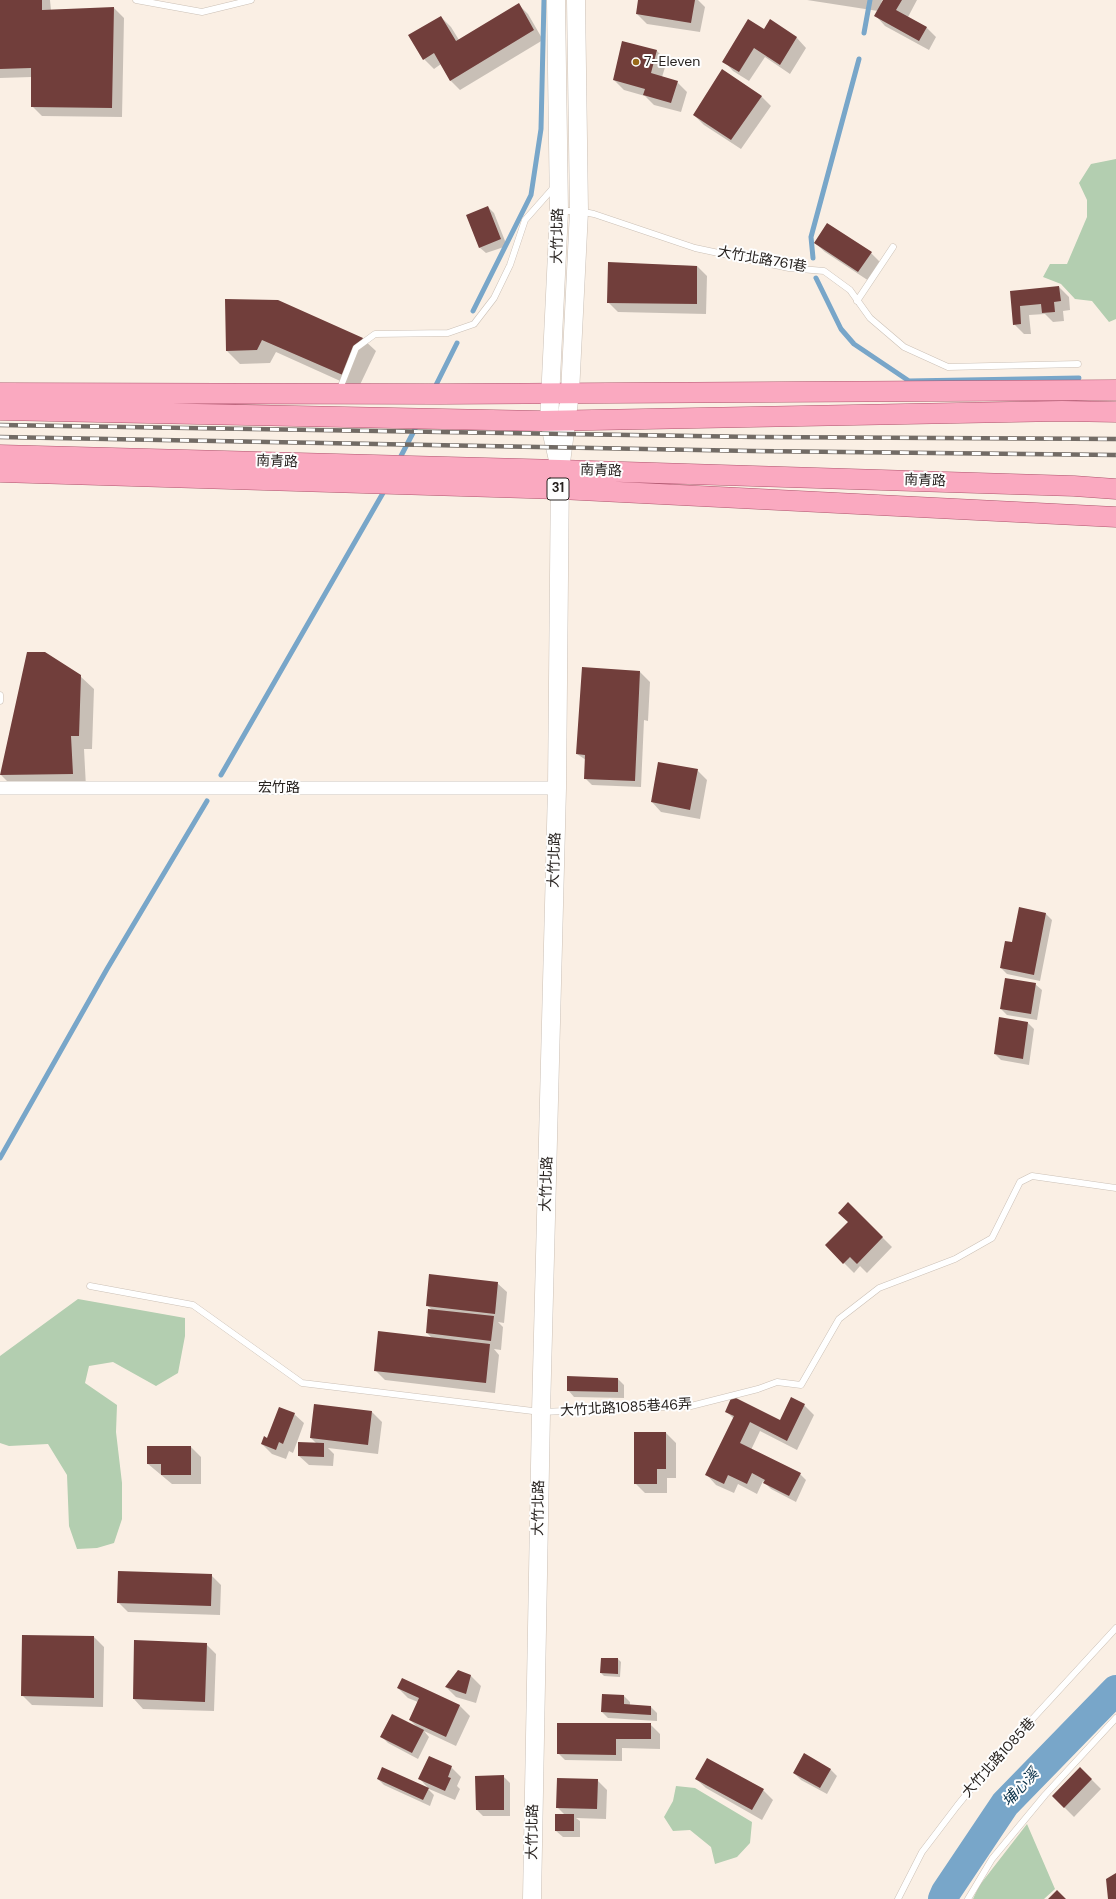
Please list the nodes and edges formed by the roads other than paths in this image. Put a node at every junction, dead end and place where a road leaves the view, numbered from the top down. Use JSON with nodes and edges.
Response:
{"nodes":[{"id":1,"x":136,"y":0,"type":"edge"},
{"id":2,"x":251,"y":0,"type":"edge"},
{"id":3,"x":556,"y":0,"type":"edge"},
{"id":4,"x":576,"y":0,"type":"edge"},
{"id":5,"x":558,"y":184,"type":"junction"},
{"id":6,"x":559,"y":211,"type":"junction"},
{"id":7,"x":579,"y":211,"type":"junction"},
{"id":8,"x":892,"y":247,"type":"dead end"},
{"id":9,"x":857,"y":301,"type":"junction"},
{"id":10,"x":1078,"y":364,"type":"dead end"},
{"id":11,"x":1116,"y":390,"type":"edge"},
{"id":12,"x":0,"y":392,"type":"edge"},
{"id":13,"x":550,"y":393,"type":"junction"},
{"id":14,"x":570,"y":393,"type":"junction"},
{"id":15,"x":338,"y":394,"type":"junction"},
{"id":16,"x":0,"y":405,"type":"edge"},
{"id":17,"x":0,"y":410,"type":"edge"},
{"id":18,"x":68,"y":412,"type":"junction"},
{"id":19,"x":1116,"y":412,"type":"edge"},
{"id":20,"x":558,"y":421,"type":"junction"},
{"id":21,"x":0,"y":455,"type":"edge"},
{"id":22,"x":61,"y":456,"type":"junction"},
{"id":23,"x":0,"y":461,"type":"edge"},
{"id":24,"x":0,"y":472,"type":"edge"},
{"id":25,"x":560,"y":479,"type":"junction"},
{"id":26,"x":1116,"y":489,"type":"edge"},
{"id":27,"x":1116,"y":517,"type":"edge"},
{"id":28,"x":0,"y":695,"type":"edge"},
{"id":29,"x":0,"y":701,"type":"edge"},
{"id":30,"x":0,"y":788,"type":"edge"},
{"id":31,"x":557,"y":788,"type":"junction"},
{"id":32,"x":1116,"y":1188,"type":"edge"},
{"id":33,"x":90,"y":1286,"type":"dead end"},
{"id":34,"x":541,"y":1412,"type":"junction"},
{"id":35,"x":1116,"y":1628,"type":"edge"},
{"id":36,"x":1116,"y":1718,"type":"edge"},
{"id":37,"x":532,"y":1899,"type":"edge"},
{"id":38,"x":898,"y":1899,"type":"edge"},
{"id":39,"x":968,"y":1899,"type":"edge"}],
"edges":[{"from":1,"to":2,"type":"lane"},
{"from":3,"to":5,"type":"street","name":"大竹北路"},
{"from":4,"to":7,"type":"street","name":"大竹北路"},
{"from":5,"to":6,"type":"street","name":"大竹北路"},
{"from":5,"to":15,"type":"lane"},
{"from":6,"to":7,"type":"lane","name":"大竹北路761巷"},
{"from":6,"to":13,"type":"street","name":"大竹北路"},
{"from":7,"to":9,"type":"lane","name":"大竹北路761巷"},
{"from":7,"to":14,"type":"street","name":"大竹北路"},
{"from":8,"to":9,"type":"lane"},
{"from":9,"to":10,"type":"lane","name":"大竹北路761巷"},
{"from":11,"to":14,"type":"main road"},
{"from":12,"to":15,"type":"main road"},
{"from":13,"to":14,"type":"main road"},
{"from":13,"to":15,"type":"main road"},
{"from":13,"to":20,"type":"street","name":"大竹北路"},
{"from":14,"to":20,"type":"street","name":"大竹北路"},
{"from":16,"to":18,"type":"main road"},
{"from":17,"to":18,"type":"main road"},
{"from":18,"to":20,"type":"main road"},
{"from":19,"to":20,"type":"main road"},
{"from":20,"to":25,"type":"street","name":"大竹北路"},
{"from":21,"to":22,"type":"main road","name":"南青路","number":"31"},
{"from":22,"to":23,"type":"main road","name":"南青路"},
{"from":22,"to":25,"type":"main road","name":"南青路","number":"31"},
{"from":24,"to":25,"type":"main road","number":"31"},
{"from":25,"to":26,"type":"main road","name":"南青路","number":"31"},
{"from":25,"to":27,"type":"main road","number":"31"},
{"from":25,"to":31,"type":"street","name":"大竹北路"},
{"from":28,"to":29,"type":"lane"},
{"from":30,"to":31,"type":"street","name":"宏竹路"},
{"from":31,"to":34,"type":"street","name":"大竹北路"},
{"from":32,"to":34,"type":"lane","name":"大竹北路1085巷46弄"},
{"from":33,"to":34,"type":"lane"},
{"from":34,"to":37,"type":"street","name":"大竹北路"},
{"from":35,"to":38,"type":"lane","name":"大竹北路1085巷"},
{"from":36,"to":39,"type":"lane"}]}
